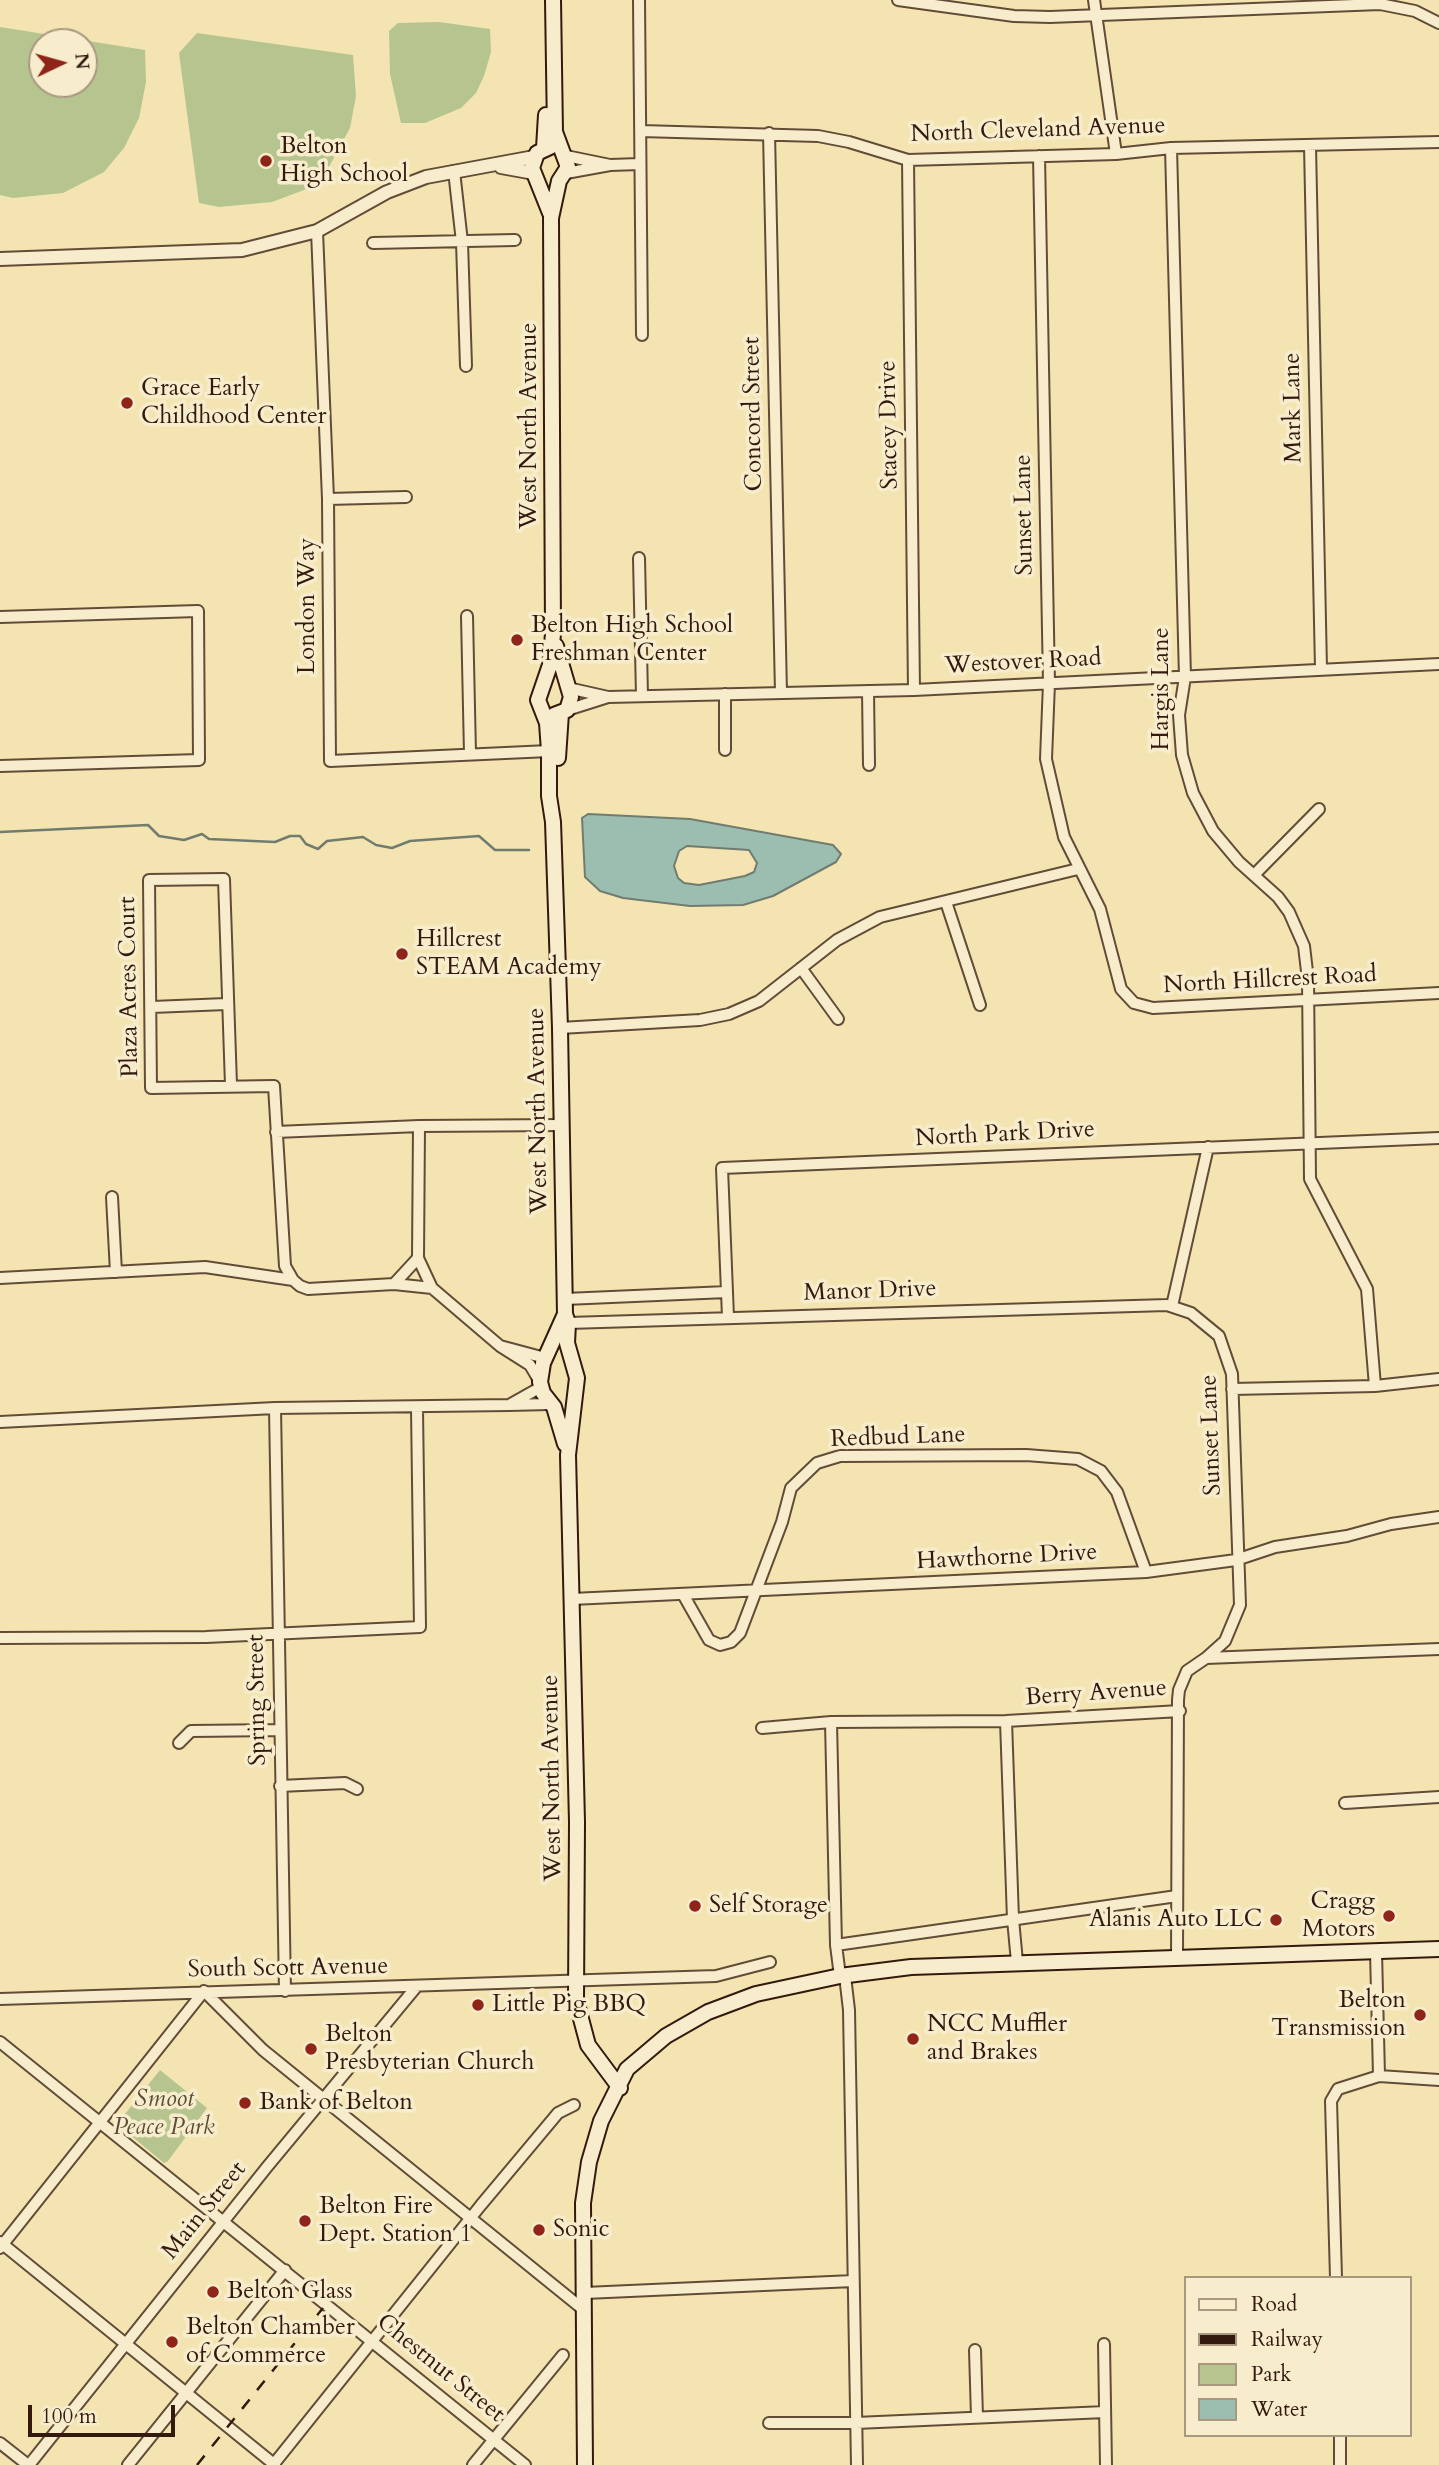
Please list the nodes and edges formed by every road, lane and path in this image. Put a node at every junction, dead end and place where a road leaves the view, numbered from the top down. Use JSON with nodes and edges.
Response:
{"nodes":[{"id":1,"x":544,"y":0,"type":"edge"},
{"id":2,"x":553,"y":0,"type":"edge"},
{"id":3,"x":639,"y":0,"type":"edge"},
{"id":4,"x":898,"y":0,"type":"edge"},
{"id":5,"x":1094,"y":0,"type":"edge"},
{"id":6,"x":1095,"y":15,"type":"junction"},
{"id":7,"x":1439,"y":23,"type":"edge"},
{"id":8,"x":641,"y":131,"type":"junction"},
{"id":9,"x":769,"y":133,"type":"junction"},
{"id":10,"x":1439,"y":142,"type":"edge"},
{"id":11,"x":1310,"y":146,"type":"junction"},
{"id":12,"x":1171,"y":148,"type":"junction"},
{"id":13,"x":539,"y":152,"type":"junction"},
{"id":14,"x":563,"y":153,"type":"junction"},
{"id":15,"x":1116,"y":154,"type":"junction"},
{"id":16,"x":1039,"y":156,"type":"junction"},
{"id":17,"x":908,"y":160,"type":"junction"},
{"id":18,"x":640,"y":164,"type":"junction"},
{"id":19,"x":610,"y":165,"type":"junction"},
{"id":20,"x":494,"y":166,"type":"junction"},
{"id":21,"x":454,"y":171,"type":"junction"},
{"id":22,"x":537,"y":176,"type":"junction"},
{"id":23,"x":562,"y":177,"type":"junction"},
{"id":24,"x":551,"y":218,"type":"junction"},
{"id":25,"x":317,"y":231,"type":"junction"},
{"id":26,"x":515,"y":240,"type":"dead end"},
{"id":27,"x":462,"y":242,"type":"junction"},
{"id":28,"x":373,"y":243,"type":"dead end"},
{"id":29,"x":0,"y":259,"type":"edge"},
{"id":30,"x":642,"y":335,"type":"dead end"},
{"id":31,"x":466,"y":366,"type":"dead end"},
{"id":32,"x":406,"y":497,"type":"dead end"},
{"id":33,"x":328,"y":499,"type":"junction"},
{"id":34,"x":639,"y":558,"type":"dead end"},
{"id":35,"x":467,"y":616,"type":"dead end"},
{"id":36,"x":0,"y":617,"type":"edge"},
{"id":37,"x":553,"y":634,"type":"junction"},
{"id":38,"x":1439,"y":664,"type":"edge"},
{"id":39,"x":1321,"y":669,"type":"junction"},
{"id":40,"x":1185,"y":677,"type":"junction"},
{"id":41,"x":1049,"y":683,"type":"junction"},
{"id":42,"x":543,"y":686,"type":"junction"},
{"id":43,"x":568,"y":688,"type":"junction"},
{"id":44,"x":914,"y":690,"type":"junction"},
{"id":45,"x":869,"y":691,"type":"junction"},
{"id":46,"x":781,"y":693,"type":"junction"},
{"id":47,"x":725,"y":694,"type":"junction"},
{"id":48,"x":642,"y":696,"type":"junction"},
{"id":49,"x":608,"y":697,"type":"junction"},
{"id":50,"x":542,"y":710,"type":"junction"},
{"id":51,"x":564,"y":712,"type":"junction"},
{"id":52,"x":725,"y":750,"type":"dead end"},
{"id":53,"x":550,"y":751,"type":"junction"},
{"id":54,"x":470,"y":754,"type":"junction"},
{"id":55,"x":869,"y":765,"type":"dead end"},
{"id":56,"x":0,"y":766,"type":"edge"},
{"id":57,"x":1319,"y":809,"type":"dead end"},
{"id":58,"x":553,"y":822,"type":"junction"},
{"id":59,"x":1078,"y":869,"type":"junction"},
{"id":60,"x":1254,"y":874,"type":"junction"},
{"id":61,"x":946,"y":902,"type":"junction"},
{"id":62,"x":801,"y":968,"type":"junction"},
{"id":63,"x":1439,"y":993,"type":"edge"},
{"id":64,"x":1307,"y":999,"type":"junction"},
{"id":65,"x":226,"y":1004,"type":"junction"},
{"id":66,"x":979,"y":1005,"type":"dead end"},
{"id":67,"x":152,"y":1007,"type":"junction"},
{"id":68,"x":838,"y":1019,"type":"dead end"},
{"id":69,"x":560,"y":1028,"type":"junction"},
{"id":70,"x":231,"y":1085,"type":"junction"},
{"id":71,"x":562,"y":1125,"type":"junction"},
{"id":72,"x":419,"y":1126,"type":"junction"},
{"id":73,"x":276,"y":1132,"type":"junction"},
{"id":74,"x":1439,"y":1138,"type":"edge"},
{"id":75,"x":1308,"y":1142,"type":"junction"},
{"id":76,"x":1208,"y":1147,"type":"junction"},
{"id":77,"x":112,"y":1197,"type":"dead end"},
{"id":78,"x":418,"y":1258,"type":"junction"},
{"id":79,"x":116,"y":1272,"type":"junction"},
{"id":80,"x":0,"y":1278,"type":"edge"},
{"id":81,"x":293,"y":1280,"type":"junction"},
{"id":82,"x":394,"y":1284,"type":"junction"},
{"id":83,"x":432,"y":1289,"type":"junction"},
{"id":84,"x":727,"y":1292,"type":"junction"},
{"id":85,"x":565,"y":1299,"type":"junction"},
{"id":86,"x":1172,"y":1306,"type":"junction"},
{"id":87,"x":727,"y":1317,"type":"junction"},
{"id":88,"x":567,"y":1318,"type":"junction"},
{"id":89,"x":500,"y":1346,"type":"junction"},
{"id":90,"x":570,"y":1356,"type":"junction"},
{"id":91,"x":547,"y":1357,"type":"junction"},
{"id":92,"x":1439,"y":1379,"type":"edge"},
{"id":93,"x":541,"y":1384,"type":"junction"},
{"id":94,"x":1375,"y":1385,"type":"junction"},
{"id":95,"x":1232,"y":1389,"type":"junction"},
{"id":96,"x":571,"y":1404,"type":"junction"},
{"id":97,"x":509,"y":1405,"type":"junction"},
{"id":98,"x":552,"y":1406,"type":"junction"},
{"id":99,"x":275,"y":1408,"type":"junction"},
{"id":100,"x":416,"y":1409,"type":"junction"},
{"id":101,"x":0,"y":1422,"type":"edge"},
{"id":102,"x":568,"y":1455,"type":"junction"},
{"id":103,"x":1439,"y":1517,"type":"edge"},
{"id":104,"x":1236,"y":1560,"type":"junction"},
{"id":105,"x":1146,"y":1572,"type":"junction"},
{"id":106,"x":755,"y":1593,"type":"junction"},
{"id":107,"x":684,"y":1596,"type":"junction"},
{"id":108,"x":572,"y":1599,"type":"junction"},
{"id":109,"x":277,"y":1632,"type":"junction"},
{"id":110,"x":0,"y":1638,"type":"edge"},
{"id":111,"x":1439,"y":1649,"type":"edge"},
{"id":112,"x":1206,"y":1658,"type":"junction"},
{"id":113,"x":1180,"y":1711,"type":"junction"},
{"id":114,"x":1006,"y":1721,"type":"junction"},
{"id":115,"x":831,"y":1722,"type":"junction"},
{"id":116,"x":762,"y":1728,"type":"dead end"},
{"id":117,"x":279,"y":1730,"type":"junction"},
{"id":118,"x":179,"y":1743,"type":"dead end"},
{"id":119,"x":280,"y":1786,"type":"junction"},
{"id":120,"x":357,"y":1789,"type":"dead end"},
{"id":121,"x":1439,"y":1797,"type":"edge"},
{"id":122,"x":1345,"y":1803,"type":"dead end"},
{"id":123,"x":1177,"y":1896,"type":"junction"},
{"id":124,"x":1013,"y":1919,"type":"junction"},
{"id":125,"x":836,"y":1945,"type":"junction"},
{"id":126,"x":1439,"y":1949,"type":"edge"},
{"id":127,"x":1376,"y":1951,"type":"junction"},
{"id":128,"x":1177,"y":1959,"type":"junction"},
{"id":129,"x":770,"y":1962,"type":"dead end"},
{"id":130,"x":1017,"y":1962,"type":"junction"},
{"id":131,"x":843,"y":1976,"type":"junction"},
{"id":132,"x":577,"y":1979,"type":"junction"},
{"id":133,"x":417,"y":1986,"type":"junction"},
{"id":134,"x":204,"y":1991,"type":"junction"},
{"id":135,"x":285,"y":1991,"type":"junction"},
{"id":136,"x":0,"y":1999,"type":"edge"},
{"id":137,"x":0,"y":2042,"type":"edge"},
{"id":138,"x":1379,"y":2076,"type":"junction"},
{"id":139,"x":1439,"y":2081,"type":"edge"},
{"id":140,"x":620,"y":2088,"type":"junction"},
{"id":141,"x":324,"y":2099,"type":"junction"},
{"id":142,"x":574,"y":2105,"type":"dead end"},
{"id":143,"x":102,"y":2123,"type":"junction"},
{"id":144,"x":470,"y":2218,"type":"junction"},
{"id":145,"x":224,"y":2222,"type":"junction"},
{"id":146,"x":1,"y":2245,"type":"edge"},
{"id":147,"x":285,"y":2270,"type":"junction"},
{"id":148,"x":1336,"y":2276,"type":"edge"},
{"id":149,"x":853,"y":2281,"type":"junction"},
{"id":150,"x":584,"y":2293,"type":"junction"},
{"id":151,"x":584,"y":2310,"type":"junction"},
{"id":152,"x":125,"y":2342,"type":"junction"},
{"id":153,"x":371,"y":2342,"type":"junction"},
{"id":154,"x":1104,"y":2344,"type":"dead end"},
{"id":155,"x":975,"y":2350,"type":"dead end"},
{"id":156,"x":563,"y":2355,"type":"dead end"},
{"id":157,"x":188,"y":2394,"type":"junction"},
{"id":158,"x":1105,"y":2412,"type":"junction"},
{"id":159,"x":977,"y":2417,"type":"junction"},
{"id":160,"x":769,"y":2423,"type":"dead end"},
{"id":161,"x":856,"y":2423,"type":"junction"},
{"id":162,"x":1340,"y":2437,"type":"edge"},
{"id":163,"x":494,"y":2440,"type":"junction"},
{"id":164,"x":0,"y":2443,"type":"edge"},
{"id":165,"x":29,"y":2465,"type":"edge"},
{"id":166,"x":128,"y":2465,"type":"edge"},
{"id":167,"x":274,"y":2465,"type":"edge"},
{"id":168,"x":473,"y":2465,"type":"edge"},
{"id":169,"x":525,"y":2465,"type":"edge"},
{"id":170,"x":585,"y":2465,"type":"edge"},
{"id":171,"x":857,"y":2465,"type":"edge"},
{"id":172,"x":1106,"y":2465,"type":"edge"},
{"id":173,"x":1340,"y":2465,"type":"edge"}],
"edges":[{"from":1,"to":13,"type":"main road","name":"West North Avenue"},
{"from":2,"to":14,"type":"main road","name":"West North Avenue"},
{"from":3,"to":8,"type":"street"},
{"from":4,"to":6,"type":"street"},
{"from":5,"to":6,"type":"street"},
{"from":6,"to":7,"type":"street"},
{"from":6,"to":15,"type":"street"},
{"from":8,"to":9,"type":"street","name":"North Cleveland Avenue"},
{"from":8,"to":18,"type":"street"},
{"from":9,"to":17,"type":"street","name":"North Cleveland Avenue"},
{"from":9,"to":46,"type":"street","name":"Concord Street"},
{"from":10,"to":11,"type":"street","name":"North Cleveland Avenue"},
{"from":11,"to":12,"type":"street","name":"North Cleveland Avenue"},
{"from":11,"to":39,"type":"street","name":"Mark Lane"},
{"from":12,"to":15,"type":"street","name":"North Cleveland Avenue"},
{"from":12,"to":40,"type":"street","name":"Hargis Lane"},
{"from":13,"to":14,"type":"main road"},
{"from":13,"to":20,"type":"street"},
{"from":13,"to":22,"type":"main road","name":"West North Avenue"},
{"from":14,"to":19,"type":"street"},
{"from":14,"to":23,"type":"main road","name":"West North Avenue"},
{"from":15,"to":16,"type":"street","name":"North Cleveland Avenue"},
{"from":16,"to":17,"type":"street","name":"North Cleveland Avenue"},
{"from":16,"to":41,"type":"street","name":"Sunset Lane"},
{"from":17,"to":44,"type":"street","name":"Stacey Drive"},
{"from":18,"to":19,"type":"street"},
{"from":18,"to":30,"type":"street"},
{"from":19,"to":23,"type":"street"},
{"from":20,"to":21,"type":"street"},
{"from":20,"to":22,"type":"street"},
{"from":21,"to":25,"type":"street"},
{"from":21,"to":27,"type":"street"},
{"from":22,"to":23,"type":"main road"},
{"from":22,"to":24,"type":"main road","name":"West North Avenue"},
{"from":23,"to":24,"type":"main road","name":"West North Avenue"},
{"from":24,"to":37,"type":"main road","name":"West North Avenue"},
{"from":25,"to":29,"type":"street"},
{"from":25,"to":33,"type":"street","name":"London Way"},
{"from":26,"to":27,"type":"street"},
{"from":27,"to":28,"type":"street"},
{"from":27,"to":31,"type":"street"},
{"from":32,"to":33,"type":"street"},
{"from":33,"to":54,"type":"street","name":"London Way"},
{"from":34,"to":48,"type":"street"},
{"from":35,"to":54,"type":"street"},
{"from":36,"to":56,"type":"street"},
{"from":37,"to":42,"type":"main road","name":"West North Avenue"},
{"from":37,"to":43,"type":"main road","name":"West North Avenue"},
{"from":38,"to":39,"type":"street","name":"Westover Road"},
{"from":39,"to":40,"type":"street","name":"Westover Road"},
{"from":40,"to":41,"type":"street","name":"Westover Road"},
{"from":40,"to":60,"type":"street","name":"Hargis Lane"},
{"from":41,"to":44,"type":"street","name":"Westover Road"},
{"from":41,"to":59,"type":"street","name":"Sunset Lane"},
{"from":42,"to":43,"type":"main road"},
{"from":42,"to":50,"type":"main road","name":"West North Avenue"},
{"from":43,"to":49,"type":"street","name":"Westover Road"},
{"from":43,"to":51,"type":"main road","name":"West North Avenue"},
{"from":44,"to":45,"type":"street","name":"Westover Road"},
{"from":45,"to":46,"type":"street","name":"Westover Road"},
{"from":45,"to":55,"type":"street"},
{"from":46,"to":47,"type":"street","name":"Westover Road"},
{"from":47,"to":48,"type":"street","name":"Westover Road"},
{"from":47,"to":52,"type":"street"},
{"from":48,"to":49,"type":"street","name":"Westover Road"},
{"from":49,"to":51,"type":"street","name":"Westover Road"},
{"from":50,"to":51,"type":"main road"},
{"from":50,"to":53,"type":"main road","name":"West North Avenue"},
{"from":51,"to":58,"type":"main road","name":"West North Avenue"},
{"from":53,"to":54,"type":"street","name":"London Way"},
{"from":53,"to":58,"type":"main road","name":"West North Avenue"},
{"from":57,"to":60,"type":"street"},
{"from":58,"to":69,"type":"main road","name":"West North Avenue"},
{"from":59,"to":61,"type":"street"},
{"from":59,"to":64,"type":"street","name":"North Hillcrest Road"},
{"from":60,"to":64,"type":"street","name":"Hargis Lane"},
{"from":61,"to":62,"type":"street"},
{"from":61,"to":66,"type":"street"},
{"from":62,"to":68,"type":"street"},
{"from":62,"to":69,"type":"street"},
{"from":63,"to":64,"type":"street","name":"North Hillcrest Road"},
{"from":64,"to":75,"type":"street","name":"Hargis Lane"},
{"from":65,"to":67,"type":"street"},
{"from":65,"to":67,"type":"street","name":"Plaza Acres Court"},
{"from":65,"to":70,"type":"street","name":"Plaza Acres Court"},
{"from":67,"to":70,"type":"street","name":"Plaza Acres Court"},
{"from":69,"to":71,"type":"main road","name":"West North Avenue"},
{"from":70,"to":73,"type":"street","name":"Plaza Acres Court"},
{"from":71,"to":72,"type":"street"},
{"from":71,"to":85,"type":"main road","name":"West North Avenue"},
{"from":72,"to":73,"type":"street"},
{"from":72,"to":78,"type":"street"},
{"from":73,"to":81,"type":"street"},
{"from":74,"to":75,"type":"street","name":"North Park Drive"},
{"from":75,"to":76,"type":"street","name":"North Park Drive"},
{"from":75,"to":94,"type":"street","name":"Hargis Lane"},
{"from":76,"to":84,"type":"street","name":"North Park Drive"},
{"from":76,"to":86,"type":"street"},
{"from":77,"to":79,"type":"street"},
{"from":78,"to":82,"type":"street"},
{"from":78,"to":83,"type":"street"},
{"from":79,"to":80,"type":"street"},
{"from":79,"to":81,"type":"street"},
{"from":81,"to":82,"type":"street"},
{"from":82,"to":83,"type":"street"},
{"from":83,"to":89,"type":"street"},
{"from":84,"to":85,"type":"street"},
{"from":84,"to":87,"type":"street","name":"North Park Drive"},
{"from":85,"to":88,"type":"main road","name":"West North Avenue"},
{"from":86,"to":87,"type":"street","name":"Manor Drive"},
{"from":86,"to":95,"type":"street","name":"Sunset Lane"},
{"from":87,"to":88,"type":"street","name":"Manor Drive"},
{"from":88,"to":90,"type":"main road","name":"West North Avenue"},
{"from":88,"to":91,"type":"main road","name":"West North Avenue"},
{"from":89,"to":91,"type":"street"},
{"from":89,"to":93,"type":"street"},
{"from":90,"to":91,"type":"main road"},
{"from":90,"to":96,"type":"main road","name":"West North Avenue"},
{"from":91,"to":93,"type":"main road","name":"West North Avenue"},
{"from":92,"to":94,"type":"street"},
{"from":93,"to":97,"type":"street"},
{"from":93,"to":98,"type":"main road","name":"West North Avenue"},
{"from":94,"to":95,"type":"street"},
{"from":95,"to":104,"type":"street","name":"Sunset Lane"},
{"from":96,"to":98,"type":"main road"},
{"from":96,"to":102,"type":"main road","name":"West North Avenue"},
{"from":97,"to":98,"type":"street"},
{"from":97,"to":100,"type":"street"},
{"from":98,"to":102,"type":"main road","name":"West North Avenue"},
{"from":99,"to":100,"type":"street"},
{"from":99,"to":101,"type":"street"},
{"from":99,"to":109,"type":"street","name":"Spring Street"},
{"from":100,"to":109,"type":"street"},
{"from":102,"to":108,"type":"main road","name":"West North Avenue"},
{"from":103,"to":104,"type":"street","name":"Hawthorne Drive"},
{"from":104,"to":105,"type":"street","name":"Hawthorne Drive"},
{"from":104,"to":112,"type":"street","name":"Sunset Lane"},
{"from":105,"to":106,"type":"street","name":"Hawthorne Drive"},
{"from":105,"to":106,"type":"street","name":"Redbud Lane"},
{"from":106,"to":107,"type":"street","name":"Hawthorne Drive"},
{"from":106,"to":107,"type":"street","name":"Redbud Lane"},
{"from":107,"to":108,"type":"street","name":"Hawthorne Drive"},
{"from":108,"to":132,"type":"main road","name":"West North Avenue"},
{"from":109,"to":110,"type":"street"},
{"from":109,"to":117,"type":"street","name":"Spring Street"},
{"from":111,"to":112,"type":"street"},
{"from":112,"to":113,"type":"street","name":"Berry Avenue"},
{"from":113,"to":114,"type":"street","name":"Berry Avenue"},
{"from":113,"to":123,"type":"street"},
{"from":114,"to":115,"type":"street","name":"Berry Avenue"},
{"from":114,"to":124,"type":"street"},
{"from":115,"to":116,"type":"street","name":"Berry Avenue"},
{"from":115,"to":125,"type":"street"},
{"from":117,"to":118,"type":"street"},
{"from":117,"to":119,"type":"street","name":"Spring Street"},
{"from":119,"to":120,"type":"street"},
{"from":119,"to":135,"type":"street","name":"Spring Street"},
{"from":121,"to":122,"type":"street"},
{"from":123,"to":124,"type":"street"},
{"from":123,"to":128,"type":"street"},
{"from":124,"to":125,"type":"street"},
{"from":124,"to":130,"type":"street"},
{"from":125,"to":131,"type":"street"},
{"from":126,"to":127,"type":"main road"},
{"from":127,"to":128,"type":"main road"},
{"from":127,"to":138,"type":"street"},
{"from":128,"to":130,"type":"main road"},
{"from":129,"to":132,"type":"street","name":"South Scott Avenue"},
{"from":130,"to":131,"type":"main road"},
{"from":131,"to":140,"type":"main road"},
{"from":131,"to":149,"type":"street"},
{"from":132,"to":133,"type":"street","name":"South Scott Avenue"},
{"from":132,"to":140,"type":"main road","name":"West North Avenue"},
{"from":133,"to":135,"type":"street","name":"South Scott Avenue"},
{"from":133,"to":141,"type":"street","name":"Main Street"},
{"from":134,"to":135,"type":"street","name":"South Scott Avenue"},
{"from":134,"to":136,"type":"street","name":"South Scott Avenue"},
{"from":134,"to":141,"type":"street"},
{"from":134,"to":143,"type":"street"},
{"from":137,"to":143,"type":"street","name":"Chestnut Street"},
{"from":138,"to":139,"type":"street"},
{"from":138,"to":148,"type":"street"},
{"from":140,"to":150,"type":"main road"},
{"from":141,"to":144,"type":"street"},
{"from":141,"to":145,"type":"street","name":"Main Street"},
{"from":142,"to":144,"type":"street"},
{"from":143,"to":145,"type":"street","name":"Chestnut Street"},
{"from":143,"to":146,"type":"street"},
{"from":144,"to":151,"type":"street"},
{"from":144,"to":153,"type":"street"},
{"from":145,"to":147,"type":"street","name":"Chestnut Street"},
{"from":145,"to":152,"type":"street","name":"Main Street"},
{"from":146,"to":152,"type":"street"},
{"from":147,"to":153,"type":"street","name":"Chestnut Street"},
{"from":147,"to":157,"type":"street"},
{"from":149,"to":150,"type":"street"},
{"from":149,"to":161,"type":"street"},
{"from":150,"to":151,"type":"main road"},
{"from":151,"to":170,"type":"main road"},
{"from":152,"to":157,"type":"street"},
{"from":152,"to":165,"type":"street","name":"Main Street"},
{"from":153,"to":163,"type":"street","name":"Chestnut Street"},
{"from":153,"to":167,"type":"street"},
{"from":154,"to":158,"type":"street"},
{"from":155,"to":159,"type":"street"},
{"from":156,"to":163,"type":"street"},
{"from":157,"to":166,"type":"street"},
{"from":157,"to":167,"type":"street"},
{"from":158,"to":159,"type":"street"},
{"from":158,"to":172,"type":"street"},
{"from":159,"to":161,"type":"street"},
{"from":160,"to":161,"type":"street"},
{"from":161,"to":171,"type":"street"},
{"from":162,"to":173,"type":"street"},
{"from":163,"to":168,"type":"street"},
{"from":163,"to":169,"type":"street","name":"Chestnut Street"},
{"from":164,"to":165,"type":"street"}]}
